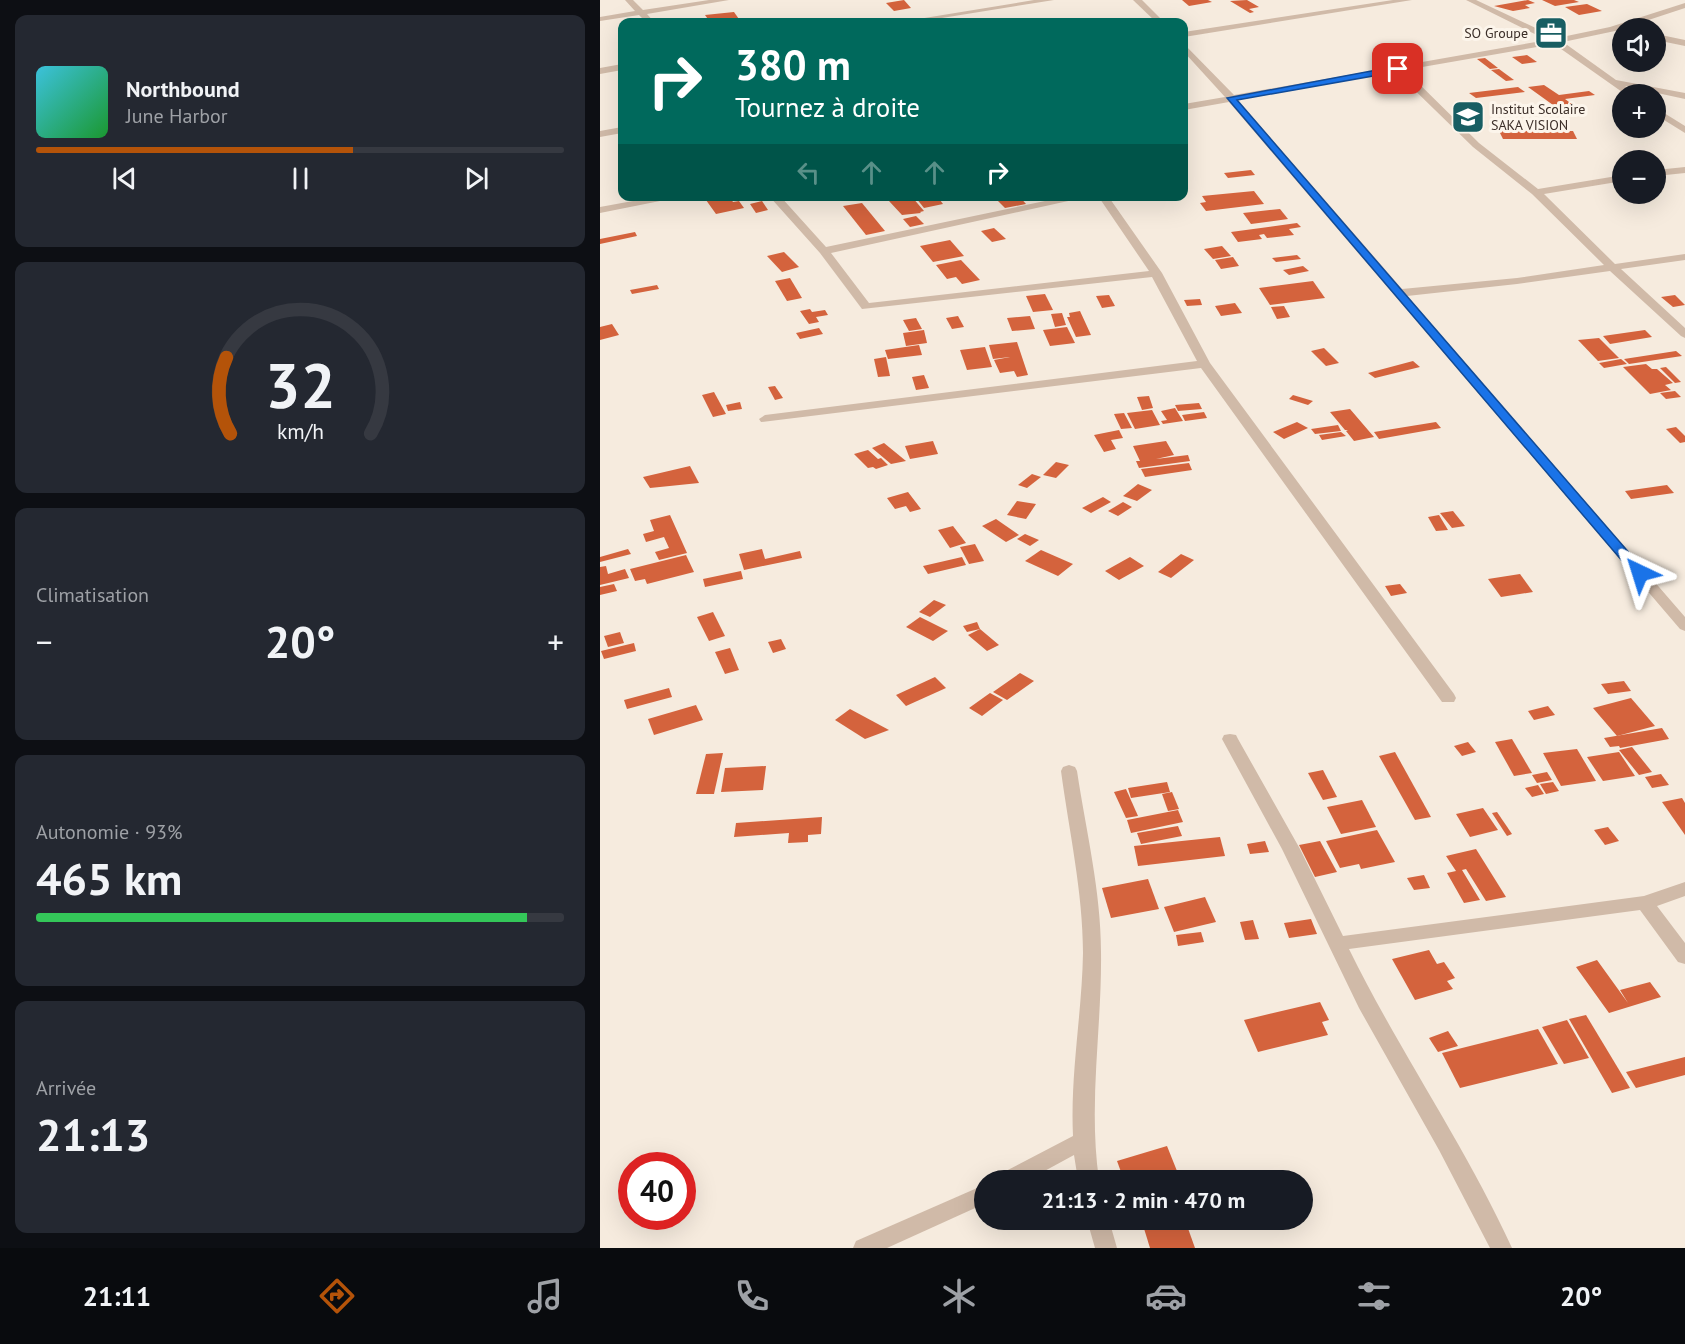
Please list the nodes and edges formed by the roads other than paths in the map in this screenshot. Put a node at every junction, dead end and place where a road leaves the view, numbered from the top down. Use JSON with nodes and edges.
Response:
{"nodes":[{"id":1,"x":629,"y":0,"type":"edge"},
{"id":2,"x":725,"y":0,"type":"edge"},
{"id":3,"x":1050,"y":0,"type":"edge"},
{"id":4,"x":1137,"y":0,"type":"edge"},
{"id":5,"x":1408,"y":0,"type":"edge"},
{"id":6,"x":1470,"y":0,"type":"edge"},
{"id":7,"x":1685,"y":5,"type":"edge"},
{"id":8,"x":640,"y":12,"type":"junction"},
{"id":9,"x":646,"y":18,"type":"edge"},
{"id":10,"x":931,"y":18,"type":"edge"},
{"id":11,"x":1156,"y":18,"type":"edge"},
{"id":12,"x":1645,"y":18,"type":"edge"},
{"id":13,"x":600,"y":19,"type":"edge"},
{"id":14,"x":1612,"y":29,"type":"edge"},
{"id":15,"x":1188,"y":34,"type":"edge"},
{"id":16,"x":1666,"y":39,"type":"edge"},
{"id":17,"x":1556,"y":41,"type":"junction"},
{"id":18,"x":1685,"y":43,"type":"edge"},
{"id":19,"x":1188,"y":50,"type":"edge"},
{"id":20,"x":618,"y":68,"type":"edge"},
{"id":21,"x":1398,"y":69,"type":"junction"},
{"id":22,"x":600,"y":71,"type":"edge"},
{"id":23,"x":1609,"y":80,"type":"junction"},
{"id":24,"x":1615,"y":84,"type":"edge"},
{"id":25,"x":1685,"y":96,"type":"edge"},
{"id":26,"x":1231,"y":98,"type":"junction"},
{"id":27,"x":1188,"y":106,"type":"edge"},
{"id":28,"x":1666,"y":118,"type":"edge"},
{"id":29,"x":1685,"y":130,"type":"edge"},
{"id":30,"x":618,"y":131,"type":"edge"},
{"id":31,"x":600,"y":134,"type":"edge"},
{"id":32,"x":1685,"y":170,"type":"edge"},
{"id":33,"x":1666,"y":172,"type":"edge"},
{"id":34,"x":1612,"y":180,"type":"edge"},
{"id":35,"x":1536,"y":192,"type":"junction"},
{"id":36,"x":651,"y":201,"type":"edge"},
{"id":37,"x":779,"y":201,"type":"edge"},
{"id":38,"x":1062,"y":201,"type":"edge"},
{"id":39,"x":1106,"y":201,"type":"edge"},
{"id":40,"x":600,"y":210,"type":"edge"},
{"id":41,"x":824,"y":251,"type":"junction"},
{"id":42,"x":1685,"y":257,"type":"edge"},
{"id":43,"x":1614,"y":269,"type":"junction"},
{"id":44,"x":1156,"y":273,"type":"junction"},
{"id":45,"x":1399,"y":293,"type":"junction"},
{"id":46,"x":1685,"y":334,"type":"edge"},
{"id":47,"x":1204,"y":364,"type":"junction"},
{"id":48,"x":765,"y":419,"type":"dead end"},
{"id":49,"x":1685,"y":626,"type":"edge"},
{"id":50,"x":1448,"y":698,"type":"dead end"},
{"id":51,"x":1230,"y":739,"type":"dead end"},
{"id":52,"x":1069,"y":771,"type":"dead end"},
{"id":53,"x":1685,"y":889,"type":"edge"},
{"id":54,"x":1645,"y":903,"type":"junction"},
{"id":55,"x":1337,"y":944,"type":"junction"},
{"id":56,"x":1685,"y":957,"type":"edge"},
{"id":57,"x":1082,"y":1141,"type":"junction"},
{"id":58,"x":1028,"y":1170,"type":"edge"},
{"id":59,"x":1086,"y":1170,"type":"edge"},
{"id":60,"x":974,"y":1198,"type":"edge"},
{"id":61,"x":1101,"y":1230,"type":"edge"},
{"id":62,"x":864,"y":1248,"type":"edge"},
{"id":63,"x":1106,"y":1248,"type":"edge"},
{"id":64,"x":1501,"y":1248,"type":"edge"}],
"edges":[{"from":1,"to":8,"type":"street"},
{"from":2,"to":8,"type":"street"},
{"from":3,"to":10,"type":"street"},
{"from":4,"to":11,"type":"street"},
{"from":5,"to":15,"type":"street"},
{"from":6,"to":17,"type":"street"},
{"from":7,"to":12,"type":"street"},
{"from":8,"to":9,"type":"street"},
{"from":8,"to":13,"type":"street"},
{"from":14,"to":17,"type":"street"},
{"from":16,"to":18,"type":"street"},
{"from":17,"to":21,"type":"street"},
{"from":17,"to":23,"type":"street"},
{"from":19,"to":26,"type":"street"},
{"from":20,"to":22,"type":"street"},
{"from":21,"to":26,"type":"street"},
{"from":21,"to":35,"type":"street"},
{"from":23,"to":24,"type":"street"},
{"from":23,"to":25,"type":"street"},
{"from":26,"to":27,"type":"street"},
{"from":26,"to":45,"type":"street"},
{"from":28,"to":29,"type":"street"},
{"from":30,"to":31,"type":"street"},
{"from":32,"to":33,"type":"street"},
{"from":34,"to":35,"type":"street"},
{"from":35,"to":43,"type":"street"},
{"from":36,"to":40,"type":"street"},
{"from":37,"to":41,"type":"street"},
{"from":38,"to":41,"type":"street"},
{"from":39,"to":44,"type":"street"},
{"from":41,"to":44,"type":"street"},
{"from":42,"to":43,"type":"street"},
{"from":43,"to":45,"type":"street"},
{"from":43,"to":46,"type":"street"},
{"from":44,"to":47,"type":"street"},
{"from":45,"to":49,"type":"street"},
{"from":47,"to":48,"type":"street"},
{"from":47,"to":50,"type":"street"},
{"from":51,"to":55,"type":"street"},
{"from":52,"to":57,"type":"street"},
{"from":53,"to":54,"type":"street"},
{"from":54,"to":55,"type":"street"},
{"from":54,"to":56,"type":"street"},
{"from":55,"to":64,"type":"street"},
{"from":57,"to":58,"type":"street"},
{"from":57,"to":59,"type":"street"},
{"from":60,"to":62,"type":"street"},
{"from":61,"to":63,"type":"street"}]}
